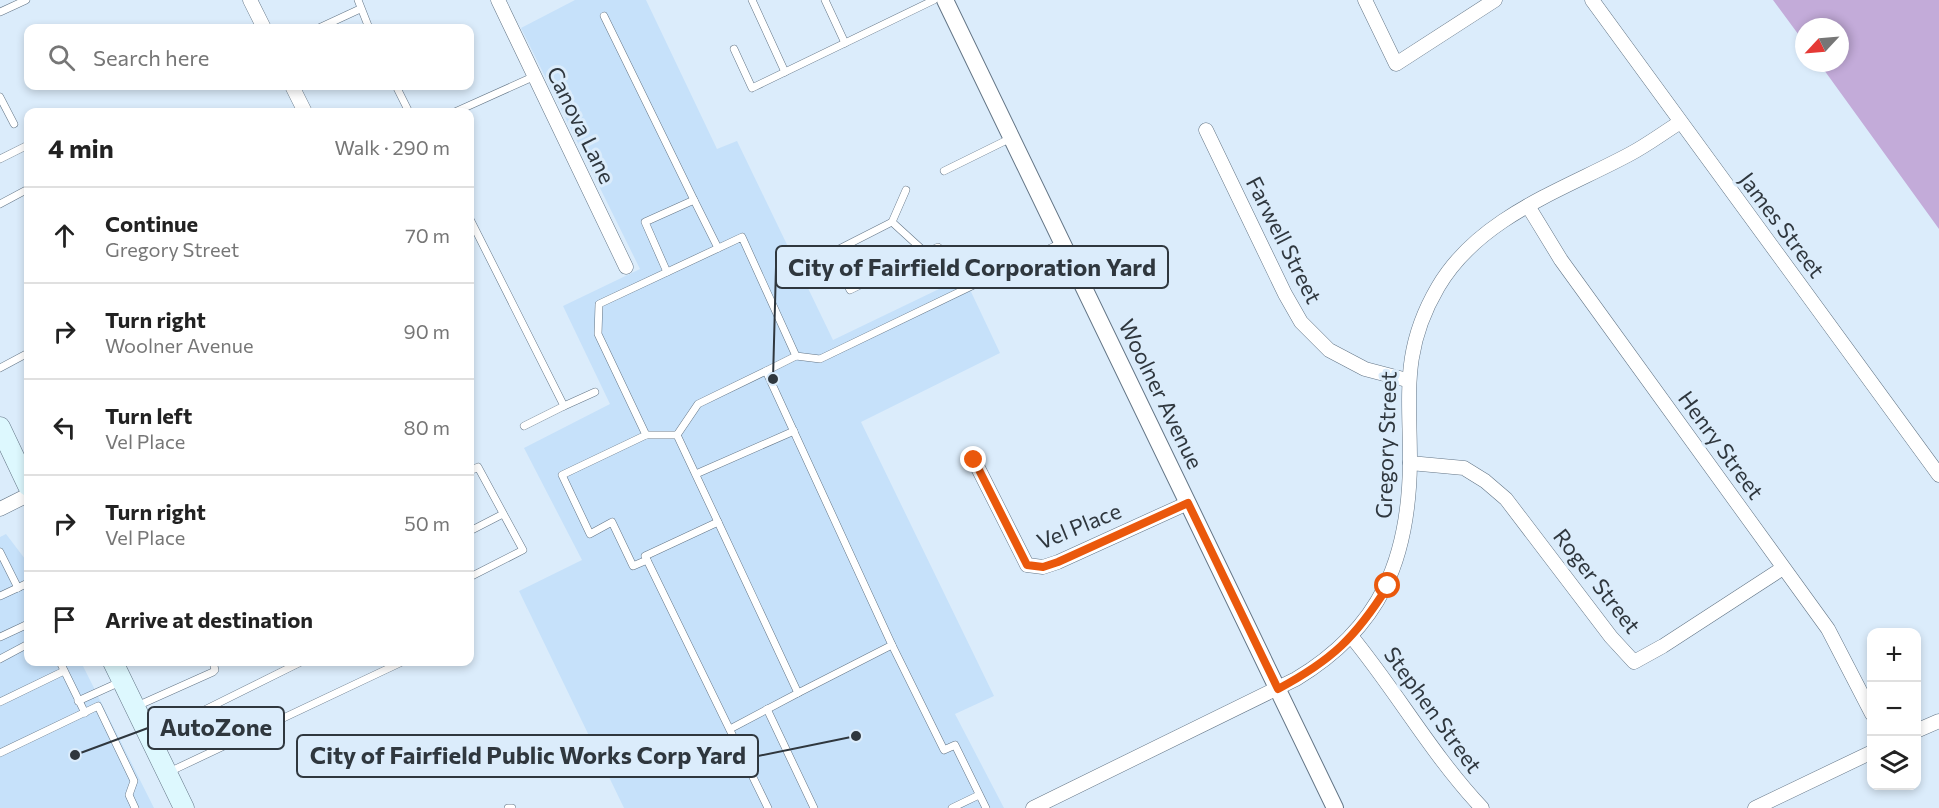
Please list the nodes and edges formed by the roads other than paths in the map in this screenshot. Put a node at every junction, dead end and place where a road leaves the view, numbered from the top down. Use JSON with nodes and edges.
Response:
{"nodes":[{"id":1,"x":26,"y":0,"type":"edge"},
{"id":2,"x":250,"y":0,"type":"edge"},
{"id":3,"x":358,"y":0,"type":"edge"},
{"id":4,"x":498,"y":0,"type":"edge"},
{"id":5,"x":752,"y":0,"type":"edge"},
{"id":6,"x":825,"y":0,"type":"edge"},
{"id":7,"x":934,"y":0,"type":"edge"},
{"id":8,"x":945,"y":0,"type":"edge"},
{"id":9,"x":1365,"y":0,"type":"edge"},
{"id":10,"x":1495,"y":0,"type":"edge"},
{"id":11,"x":1592,"y":0,"type":"edge"},
{"id":12,"x":360,"y":9,"type":"junction"},
{"id":13,"x":0,"y":12,"type":"edge"},
{"id":14,"x":604,"y":16,"type":"dead end"},
{"id":15,"x":262,"y":24,"type":"edge"},
{"id":16,"x":328,"y":24,"type":"edge"},
{"id":17,"x":367,"y":24,"type":"edge"},
{"id":18,"x":845,"y":43,"type":"junction"},
{"id":19,"x":735,"y":49,"type":"dead end"},
{"id":20,"x":785,"y":72,"type":"junction"},
{"id":21,"x":535,"y":76,"type":"junction"},
{"id":22,"x":294,"y":90,"type":"edge"},
{"id":23,"x":398,"y":90,"type":"edge"},
{"id":24,"x":0,"y":97,"type":"edge"},
{"id":25,"x":303,"y":108,"type":"edge"},
{"id":26,"x":407,"y":108,"type":"edge"},
{"id":27,"x":464,"y":108,"type":"edge"},
{"id":28,"x":1679,"y":123,"type":"junction"},
{"id":29,"x":14,"y":124,"type":"dead end"},
{"id":30,"x":1206,"y":130,"type":"dead end"},
{"id":31,"x":1012,"y":137,"type":"junction"},
{"id":32,"x":24,"y":147,"type":"edge"},
{"id":33,"x":0,"y":159,"type":"edge"},
{"id":34,"x":944,"y":171,"type":"dead end"},
{"id":35,"x":906,"y":190,"type":"dead end"},
{"id":36,"x":24,"y":191,"type":"edge"},
{"id":37,"x":694,"y":200,"type":"junction"},
{"id":38,"x":0,"y":204,"type":"edge"},
{"id":39,"x":1528,"y":206,"type":"junction"},
{"id":40,"x":892,"y":222,"type":"junction"},
{"id":41,"x":474,"y":227,"type":"edge"},
{"id":42,"x":1063,"y":242,"type":"junction"},
{"id":43,"x":718,"y":248,"type":"junction"},
{"id":44,"x":926,"y":253,"type":"junction"},
{"id":45,"x":626,"y":267,"type":"dead end"},
{"id":46,"x":667,"y":272,"type":"junction"},
{"id":47,"x":981,"y":282,"type":"junction"},
{"id":48,"x":24,"y":355,"type":"edge"},
{"id":49,"x":796,"y":356,"type":"junction"},
{"id":50,"x":0,"y":368,"type":"edge"},
{"id":51,"x":766,"y":371,"type":"junction"},
{"id":52,"x":1407,"y":380,"type":"junction"},
{"id":53,"x":595,"y":392,"type":"dead end"},
{"id":54,"x":564,"y":406,"type":"junction"},
{"id":55,"x":525,"y":426,"type":"dead end"},
{"id":56,"x":0,"y":427,"type":"edge"},
{"id":57,"x":794,"y":431,"type":"junction"},
{"id":58,"x":646,"y":435,"type":"junction"},
{"id":59,"x":677,"y":435,"type":"junction"},
{"id":60,"x":974,"y":460,"type":"dead end"},
{"id":61,"x":1410,"y":463,"type":"junction"},
{"id":62,"x":474,"y":469,"type":"edge"},
{"id":63,"x":24,"y":471,"type":"edge"},
{"id":64,"x":696,"y":474,"type":"junction"},
{"id":65,"x":1939,"y":475,"type":"edge"},
{"id":66,"x":24,"y":497,"type":"edge"},
{"id":67,"x":1188,"y":503,"type":"junction"},
{"id":68,"x":0,"y":509,"type":"edge"},
{"id":69,"x":503,"y":514,"type":"junction"},
{"id":70,"x":718,"y":522,"type":"junction"},
{"id":71,"x":474,"y":529,"type":"edge"},
{"id":72,"x":0,"y":552,"type":"edge"},
{"id":73,"x":647,"y":560,"type":"junction"},
{"id":74,"x":1784,"y":568,"type":"junction"},
{"id":75,"x":474,"y":575,"type":"edge"},
{"id":76,"x":24,"y":585,"type":"edge"},
{"id":77,"x":18,"y":588,"type":"junction"},
{"id":78,"x":0,"y":596,"type":"edge"},
{"id":79,"x":24,"y":626,"type":"edge"},
{"id":80,"x":1351,"y":636,"type":"junction"},
{"id":81,"x":0,"y":637,"type":"edge"},
{"id":82,"x":892,"y":645,"type":"junction"},
{"id":83,"x":24,"y":646,"type":"edge"},
{"id":84,"x":0,"y":659,"type":"edge"},
{"id":85,"x":60,"y":666,"type":"edge"},
{"id":86,"x":115,"y":666,"type":"edge"},
{"id":87,"x":214,"y":666,"type":"edge"},
{"id":88,"x":293,"y":666,"type":"edge"},
{"id":89,"x":394,"y":666,"type":"edge"},
{"id":90,"x":64,"y":672,"type":"junction"},
{"id":91,"x":122,"y":680,"type":"junction"},
{"id":92,"x":1278,"y":689,"type":"junction"},
{"id":93,"x":798,"y":693,"type":"junction"},
{"id":94,"x":78,"y":701,"type":"junction"},
{"id":95,"x":0,"y":702,"type":"edge"},
{"id":96,"x":1867,"y":704,"type":"edge"},
{"id":97,"x":135,"y":707,"type":"junction"},
{"id":98,"x":767,"y":709,"type":"junction"},
{"id":99,"x":84,"y":713,"type":"junction"},
{"id":100,"x":1939,"y":721,"type":"edge"},
{"id":101,"x":730,"y":729,"type":"junction"},
{"id":102,"x":1921,"y":729,"type":"edge"},
{"id":103,"x":150,"y":737,"type":"junction"},
{"id":104,"x":0,"y":753,"type":"edge"},
{"id":105,"x":1867,"y":754,"type":"edge"},
{"id":106,"x":167,"y":774,"type":"junction"},
{"id":107,"x":979,"y":795,"type":"junction"},
{"id":108,"x":135,"y":808,"type":"edge"},
{"id":109,"x":184,"y":808,"type":"edge"},
{"id":110,"x":768,"y":808,"type":"edge"},
{"id":111,"x":814,"y":808,"type":"edge"},
{"id":112,"x":952,"y":808,"type":"edge"},
{"id":113,"x":986,"y":808,"type":"edge"},
{"id":114,"x":1033,"y":808,"type":"edge"},
{"id":115,"x":1335,"y":808,"type":"edge"},
{"id":116,"x":1482,"y":808,"type":"edge"},
{"id":117,"x":1755,"y":808,"type":"edge"}],
"edges":[{"from":1,"to":13,"type":"lane"},
{"from":2,"to":15,"type":"street"},
{"from":3,"to":12,"type":"lane"},
{"from":4,"to":21,"type":"street","name":"Canova Lane"},
{"from":5,"to":20,"type":"lane"},
{"from":6,"to":18,"type":"lane"},
{"from":7,"to":18,"type":"lane"},
{"from":8,"to":31,"type":"street","name":"Woolner Avenue"},
{"from":9,"to":10,"type":"street"},
{"from":11,"to":28,"type":"street","name":"James Street"},
{"from":12,"to":16,"type":"lane"},
{"from":12,"to":17,"type":"lane"},
{"from":14,"to":37,"type":"lane"},
{"from":18,"to":20,"type":"lane"},
{"from":19,"to":20,"type":"lane"},
{"from":21,"to":27,"type":"lane"},
{"from":21,"to":45,"type":"street","name":"Canova Lane"},
{"from":22,"to":25,"type":"street"},
{"from":23,"to":26,"type":"lane"},
{"from":24,"to":29,"type":"lane"},
{"from":28,"to":39,"type":"street","name":"Gregory Street"},
{"from":28,"to":65,"type":"street","name":"James Street"},
{"from":30,"to":52,"type":"street","name":"Farwell Street"},
{"from":31,"to":34,"type":"lane"},
{"from":31,"to":42,"type":"street","name":"Woolner Avenue"},
{"from":32,"to":33,"type":"lane"},
{"from":35,"to":40,"type":"lane"},
{"from":36,"to":38,"type":"lane"},
{"from":37,"to":43,"type":"lane"},
{"from":37,"to":46,"type":"lane"},
{"from":39,"to":52,"type":"street","name":"Gregory Street"},
{"from":39,"to":74,"type":"street","name":"Henry Street"},
{"from":40,"to":44,"type":"lane"},
{"from":40,"to":44,"type":"lane"},
{"from":41,"to":54,"type":"lane"},
{"from":42,"to":47,"type":"lane"},
{"from":42,"to":67,"type":"street","name":"Woolner Avenue"},
{"from":43,"to":46,"type":"lane"},
{"from":43,"to":49,"type":"lane"},
{"from":44,"to":47,"type":"lane"},
{"from":46,"to":58,"type":"lane"},
{"from":47,"to":49,"type":"lane"},
{"from":48,"to":50,"type":"lane"},
{"from":49,"to":51,"type":"lane"},
{"from":51,"to":57,"type":"lane"},
{"from":51,"to":59,"type":"lane"},
{"from":52,"to":61,"type":"street","name":"Gregory Street"},
{"from":53,"to":54,"type":"lane"},
{"from":54,"to":55,"type":"lane"},
{"from":56,"to":63,"type":"main road"},
{"from":57,"to":64,"type":"lane"},
{"from":57,"to":82,"type":"lane"},
{"from":58,"to":59,"type":"lane"},
{"from":58,"to":73,"type":"lane"},
{"from":59,"to":64,"type":"lane"},
{"from":60,"to":67,"type":"street","name":"Vel Place"},
{"from":61,"to":74,"type":"street","name":"Roger Street"},
{"from":61,"to":80,"type":"street","name":"Gregory Street"},
{"from":62,"to":69,"type":"lane"},
{"from":64,"to":70,"type":"lane"},
{"from":66,"to":68,"type":"street"},
{"from":67,"to":92,"type":"street","name":"Woolner Avenue"},
{"from":69,"to":71,"type":"lane"},
{"from":69,"to":75,"type":"lane"},
{"from":70,"to":73,"type":"lane"},
{"from":70,"to":93,"type":"lane"},
{"from":72,"to":77,"type":"lane"},
{"from":73,"to":101,"type":"lane"},
{"from":74,"to":96,"type":"street","name":"Henry Street"},
{"from":76,"to":77,"type":"lane"},
{"from":77,"to":78,"type":"lane"},
{"from":79,"to":81,"type":"lane"},
{"from":80,"to":92,"type":"street","name":"Gregory Street"},
{"from":80,"to":116,"type":"street","name":"Stephen Street"},
{"from":82,"to":93,"type":"lane"},
{"from":82,"to":107,"type":"lane"},
{"from":83,"to":84,"type":"lane"},
{"from":85,"to":90,"type":"lane"},
{"from":86,"to":91,"type":"main road"},
{"from":87,"to":97,"type":"lane"},
{"from":88,"to":103,"type":"lane"},
{"from":89,"to":106,"type":"lane"},
{"from":90,"to":94,"type":"lane"},
{"from":90,"to":95,"type":"lane"},
{"from":91,"to":94,"type":"lane"},
{"from":91,"to":97,"type":"main road"},
{"from":92,"to":114,"type":"street","name":"Gregory Street"},
{"from":92,"to":115,"type":"street","name":"Woolner Avenue"},
{"from":93,"to":98,"type":"lane"},
{"from":94,"to":99,"type":"lane"},
{"from":97,"to":103,"type":"main road"},
{"from":98,"to":101,"type":"lane"},
{"from":98,"to":111,"type":"lane"},
{"from":99,"to":104,"type":"lane"},
{"from":99,"to":108,"type":"lane"},
{"from":100,"to":102,"type":"street"},
{"from":101,"to":110,"type":"lane"},
{"from":103,"to":106,"type":"main road"},
{"from":105,"to":117,"type":"street"},
{"from":106,"to":109,"type":"main road"},
{"from":107,"to":112,"type":"lane"},
{"from":107,"to":113,"type":"lane"}]}
